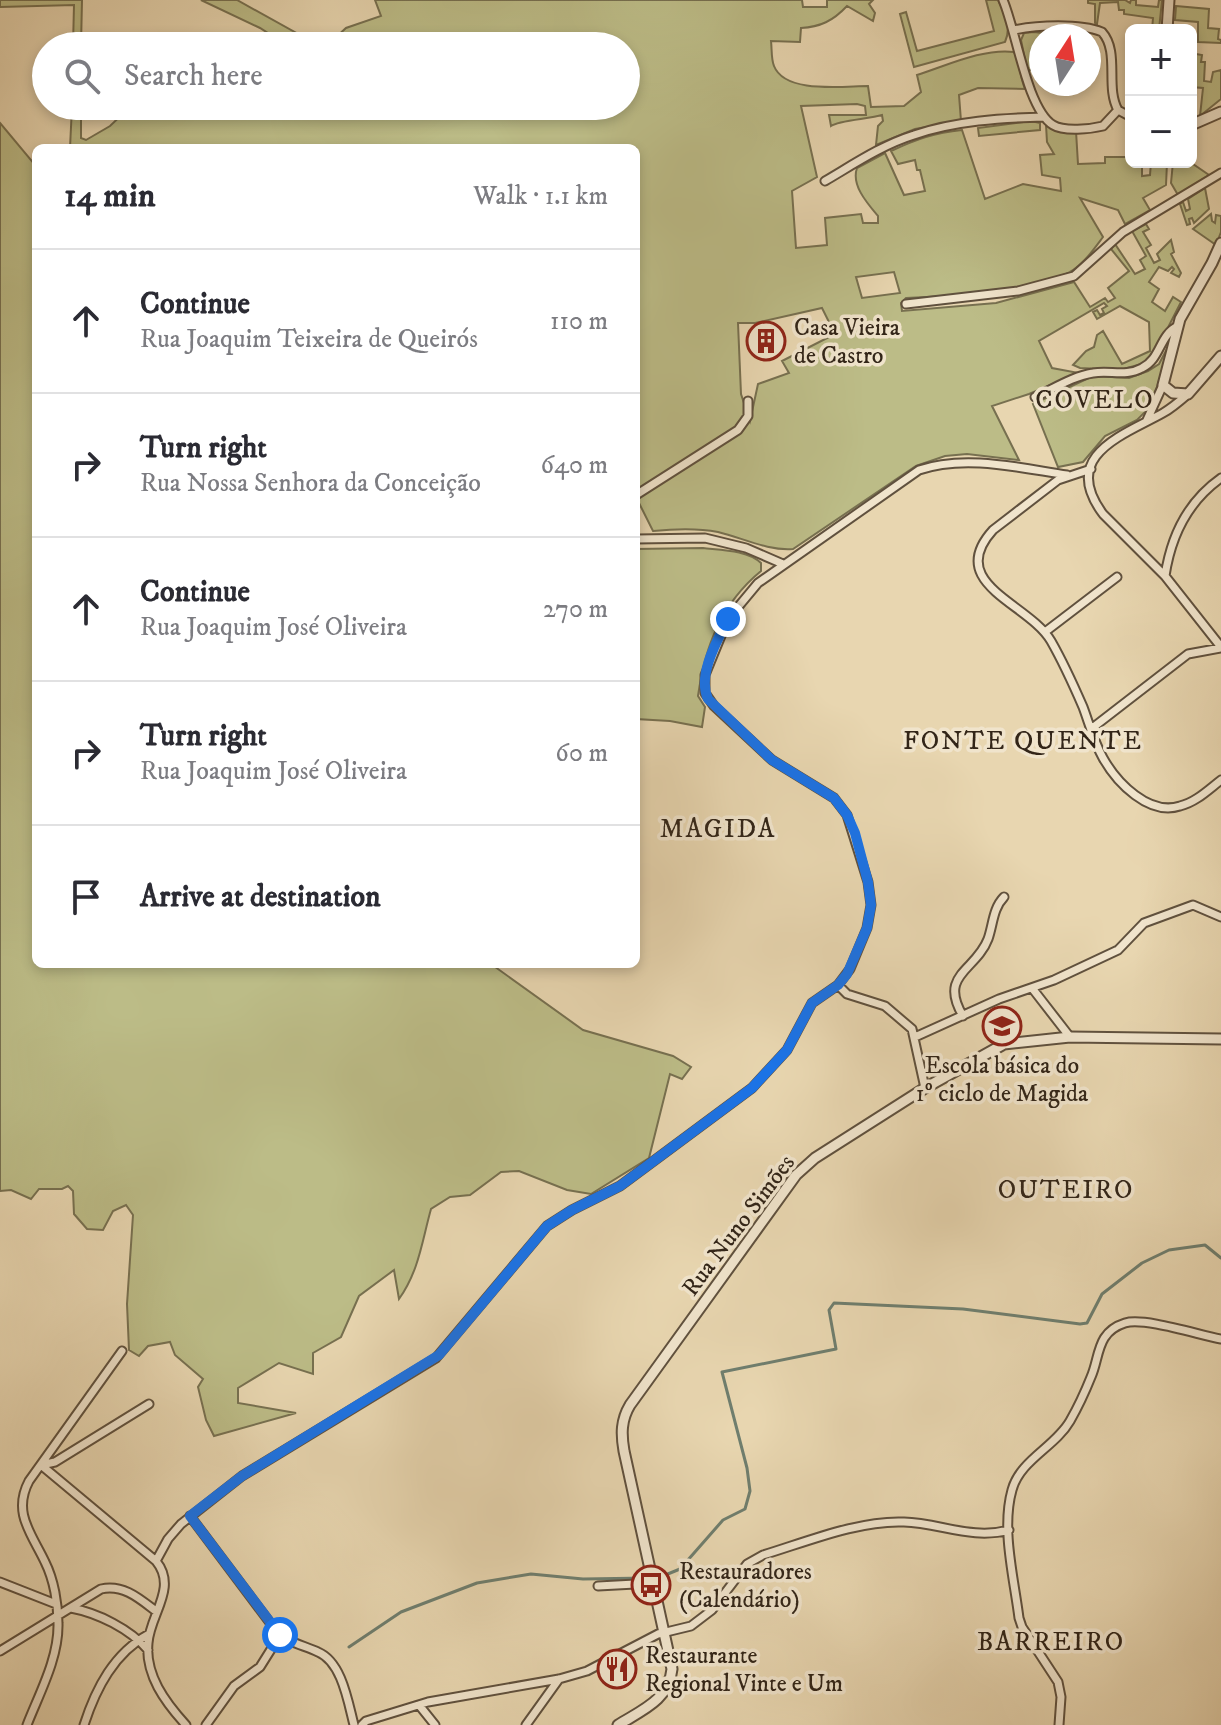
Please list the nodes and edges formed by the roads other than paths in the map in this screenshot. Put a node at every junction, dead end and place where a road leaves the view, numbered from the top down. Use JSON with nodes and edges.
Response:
{"nodes":[{"id":1,"x":1003,"y":0,"type":"edge"},
{"id":2,"x":1169,"y":0,"type":"edge"},
{"id":3,"x":1167,"y":24,"type":"edge"},
{"id":4,"x":1014,"y":30,"type":"junction"},
{"id":5,"x":1118,"y":110,"type":"junction"},
{"id":6,"x":1221,"y":112,"type":"edge"},
{"id":7,"x":1125,"y":114,"type":"edge"},
{"id":8,"x":1044,"y":117,"type":"junction"},
{"id":9,"x":1197,"y":122,"type":"edge"},
{"id":10,"x":1221,"y":173,"type":"edge"},
{"id":11,"x":825,"y":181,"type":"dead end"},
{"id":12,"x":1221,"y":243,"type":"edge"},
{"id":13,"x":906,"y":304,"type":"dead end"},
{"id":14,"x":1178,"y":326,"type":"junction"},
{"id":15,"x":1221,"y":356,"type":"edge"},
{"id":16,"x":1163,"y":385,"type":"junction"},
{"id":17,"x":1188,"y":394,"type":"junction"},
{"id":18,"x":1035,"y":397,"type":"dead end"},
{"id":19,"x":748,"y":401,"type":"dead end"},
{"id":20,"x":1147,"y":420,"type":"junction"},
{"id":21,"x":1091,"y":469,"type":"junction"},
{"id":22,"x":1067,"y":475,"type":"junction"},
{"id":23,"x":1221,"y":478,"type":"edge"},
{"id":24,"x":640,"y":492,"type":"edge"},
{"id":25,"x":640,"y":539,"type":"edge"},
{"id":26,"x":783,"y":564,"type":"junction"},
{"id":27,"x":1165,"y":576,"type":"junction"},
{"id":28,"x":1117,"y":577,"type":"dead end"},
{"id":29,"x":1045,"y":632,"type":"junction"},
{"id":30,"x":1221,"y":648,"type":"edge"},
{"id":31,"x":1091,"y":729,"type":"junction"},
{"id":32,"x":1221,"y":780,"type":"edge"},
{"id":33,"x":1004,"y":897,"type":"dead end"},
{"id":34,"x":1221,"y":917,"type":"edge"},
{"id":35,"x":838,"y":985,"type":"junction"},
{"id":36,"x":1032,"y":988,"type":"junction"},
{"id":37,"x":963,"y":1016,"type":"junction"},
{"id":38,"x":915,"y":1037,"type":"junction"},
{"id":39,"x":1070,"y":1037,"type":"junction"},
{"id":40,"x":1221,"y":1039,"type":"edge"},
{"id":41,"x":925,"y":1088,"type":"junction"},
{"id":42,"x":1221,"y":1339,"type":"edge"},
{"id":43,"x":122,"y":1351,"type":"dead end"},
{"id":44,"x":149,"y":1404,"type":"dead end"},
{"id":45,"x":41,"y":1465,"type":"junction"},
{"id":46,"x":190,"y":1516,"type":"junction"},
{"id":47,"x":1009,"y":1530,"type":"junction"},
{"id":48,"x":156,"y":1561,"type":"junction"},
{"id":49,"x":0,"y":1582,"type":"edge"},
{"id":50,"x":654,"y":1583,"type":"junction"},
{"id":51,"x":598,"y":1586,"type":"dead end"},
{"id":52,"x":56,"y":1604,"type":"junction"},
{"id":53,"x":71,"y":1608,"type":"junction"},
{"id":54,"x":157,"y":1612,"type":"junction"},
{"id":55,"x":57,"y":1616,"type":"junction"},
{"id":56,"x":666,"y":1632,"type":"junction"},
{"id":57,"x":149,"y":1634,"type":"junction"},
{"id":58,"x":280,"y":1635,"type":"junction"},
{"id":59,"x":138,"y":1640,"type":"junction"},
{"id":60,"x":148,"y":1650,"type":"junction"},
{"id":61,"x":0,"y":1651,"type":"edge"},
{"id":62,"x":559,"y":1679,"type":"junction"},
{"id":63,"x":419,"y":1705,"type":"junction"},
{"id":64,"x":27,"y":1725,"type":"edge"},
{"id":65,"x":84,"y":1725,"type":"edge"},
{"id":66,"x":186,"y":1725,"type":"edge"},
{"id":67,"x":206,"y":1725,"type":"edge"},
{"id":68,"x":354,"y":1725,"type":"edge"},
{"id":69,"x":362,"y":1725,"type":"edge"},
{"id":70,"x":435,"y":1725,"type":"edge"},
{"id":71,"x":526,"y":1725,"type":"edge"},
{"id":72,"x":618,"y":1725,"type":"edge"},
{"id":73,"x":1059,"y":1725,"type":"edge"}],
"edges":[{"from":1,"to":4,"type":"street"},
{"from":2,"to":3,"type":"street"},
{"from":4,"to":5,"type":"street"},
{"from":4,"to":8,"type":"street"},
{"from":5,"to":7,"type":"street"},
{"from":5,"to":8,"type":"street"},
{"from":6,"to":9,"type":"street"},
{"from":8,"to":11,"type":"street"},
{"from":10,"to":13,"type":"street"},
{"from":12,"to":14,"type":"street"},
{"from":14,"to":16,"type":"street"},
{"from":14,"to":18,"type":"street"},
{"from":15,"to":17,"type":"street"},
{"from":16,"to":17,"type":"street"},
{"from":16,"to":20,"type":"street"},
{"from":17,"to":20,"type":"street"},
{"from":19,"to":24,"type":"street"},
{"from":20,"to":21,"type":"street"},
{"from":21,"to":22,"type":"street"},
{"from":21,"to":27,"type":"street"},
{"from":22,"to":26,"type":"street"},
{"from":22,"to":29,"type":"street"},
{"from":23,"to":27,"type":"street"},
{"from":25,"to":26,"type":"street"},
{"from":26,"to":35,"type":"street"},
{"from":27,"to":30,"type":"street"},
{"from":28,"to":29,"type":"street"},
{"from":29,"to":31,"type":"street"},
{"from":30,"to":31,"type":"street"},
{"from":31,"to":32,"type":"street"},
{"from":33,"to":37,"type":"street"},
{"from":34,"to":36,"type":"street"},
{"from":35,"to":38,"type":"street"},
{"from":35,"to":46,"type":"street"},
{"from":36,"to":37,"type":"street"},
{"from":36,"to":39,"type":"street"},
{"from":37,"to":38,"type":"street"},
{"from":38,"to":41,"type":"street"},
{"from":39,"to":40,"type":"street","name":"Rua Nuno Simões"},
{"from":39,"to":41,"type":"street","name":"Rua Nuno Simões"},
{"from":41,"to":50,"type":"street","name":"Rua Nuno Simões"},
{"from":42,"to":47,"type":"street"},
{"from":43,"to":45,"type":"street"},
{"from":44,"to":45,"type":"street"},
{"from":45,"to":48,"type":"street"},
{"from":45,"to":52,"type":"street"},
{"from":46,"to":48,"type":"street"},
{"from":46,"to":58,"type":"street"},
{"from":47,"to":56,"type":"street"},
{"from":47,"to":73,"type":"street"},
{"from":48,"to":54,"type":"street"},
{"from":49,"to":52,"type":"street"},
{"from":50,"to":51,"type":"street"},
{"from":50,"to":56,"type":"street","name":"Rua Nuno Simões"},
{"from":52,"to":55,"type":"street"},
{"from":53,"to":54,"type":"street"},
{"from":53,"to":55,"type":"street"},
{"from":53,"to":59,"type":"street"},
{"from":54,"to":57,"type":"street"},
{"from":55,"to":61,"type":"street"},
{"from":55,"to":64,"type":"street"},
{"from":56,"to":62,"type":"street"},
{"from":56,"to":72,"type":"street","name":"Rua Nuno Simões"},
{"from":57,"to":59,"type":"street"},
{"from":57,"to":60,"type":"street"},
{"from":58,"to":67,"type":"street"},
{"from":58,"to":68,"type":"street"},
{"from":59,"to":60,"type":"street"},
{"from":59,"to":65,"type":"street"},
{"from":60,"to":66,"type":"street"},
{"from":62,"to":63,"type":"street"},
{"from":62,"to":71,"type":"street"},
{"from":63,"to":69,"type":"street"},
{"from":63,"to":70,"type":"street"}]}
